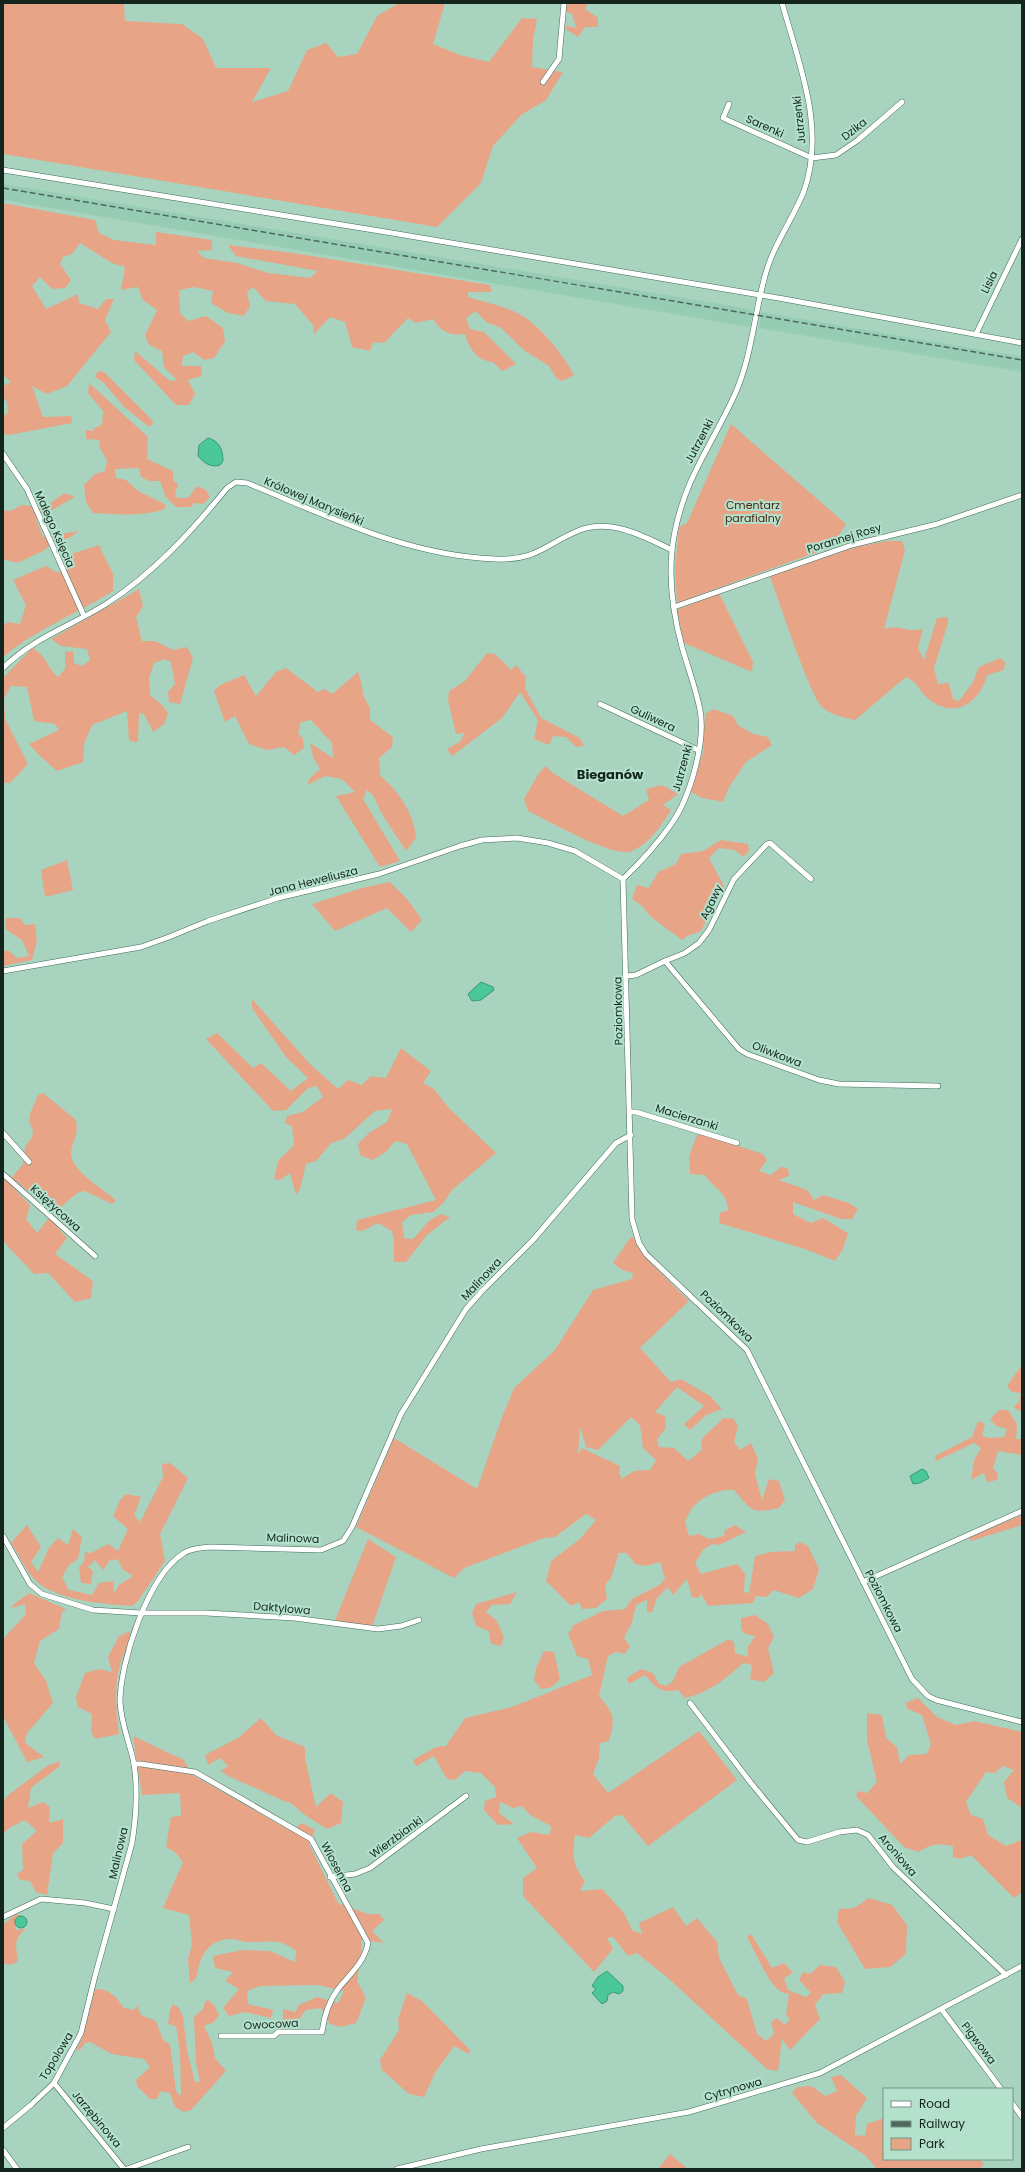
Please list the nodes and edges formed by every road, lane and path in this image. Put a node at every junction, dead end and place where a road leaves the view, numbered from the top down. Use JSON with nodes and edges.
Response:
{"nodes":[{"id":1,"x":564,"y":3,"type":"edge"},
{"id":2,"x":782,"y":3,"type":"edge"},
{"id":3,"x":542,"y":82,"type":"dead end"},
{"id":4,"x":902,"y":102,"type":"dead end"},
{"id":5,"x":728,"y":104,"type":"dead end"},
{"id":6,"x":812,"y":158,"type":"junction"},
{"id":7,"x":3,"y":170,"type":"edge"},
{"id":8,"x":1022,"y":239,"type":"edge"},
{"id":9,"x":760,"y":295,"type":"junction"},
{"id":10,"x":976,"y":334,"type":"junction"},
{"id":11,"x":1022,"y":343,"type":"edge"},
{"id":12,"x":3,"y":454,"type":"edge"},
{"id":13,"x":1022,"y":495,"type":"edge"},
{"id":14,"x":672,"y":550,"type":"junction"},
{"id":15,"x":674,"y":607,"type":"junction"},
{"id":16,"x":84,"y":616,"type":"junction"},
{"id":17,"x":3,"y":668,"type":"edge"},
{"id":18,"x":600,"y":704,"type":"dead end"},
{"id":19,"x":698,"y":750,"type":"junction"},
{"id":20,"x":623,"y":879,"type":"junction"},
{"id":21,"x":811,"y":879,"type":"dead end"},
{"id":22,"x":665,"y":961,"type":"junction"},
{"id":23,"x":3,"y":971,"type":"edge"},
{"id":24,"x":627,"y":976,"type":"junction"},
{"id":25,"x":938,"y":1086,"type":"dead end"},
{"id":26,"x":630,"y":1112,"type":"junction"},
{"id":27,"x":3,"y":1133,"type":"edge"},
{"id":28,"x":631,"y":1135,"type":"junction"},
{"id":29,"x":737,"y":1143,"type":"dead end"},
{"id":30,"x":29,"y":1162,"type":"dead end"},
{"id":31,"x":3,"y":1174,"type":"edge"},
{"id":32,"x":95,"y":1256,"type":"dead end"},
{"id":33,"x":1022,"y":1511,"type":"edge"},
{"id":34,"x":3,"y":1536,"type":"edge"},
{"id":35,"x":863,"y":1582,"type":"junction"},
{"id":36,"x":141,"y":1613,"type":"junction"},
{"id":37,"x":419,"y":1620,"type":"dead end"},
{"id":38,"x":690,"y":1703,"type":"dead end"},
{"id":39,"x":1022,"y":1722,"type":"edge"},
{"id":40,"x":134,"y":1764,"type":"junction"},
{"id":41,"x":466,"y":1796,"type":"dead end"},
{"id":42,"x":330,"y":1877,"type":"junction"},
{"id":43,"x":114,"y":1909,"type":"junction"},
{"id":44,"x":3,"y":1917,"type":"edge"},
{"id":45,"x":1022,"y":1966,"type":"edge"},
{"id":46,"x":1006,"y":1975,"type":"junction"},
{"id":47,"x":95,"y":1976,"type":"joint"},
{"id":48,"x":942,"y":2010,"type":"junction"},
{"id":49,"x":322,"y":2032,"type":"joint"},
{"id":50,"x":221,"y":2036,"type":"dead end"},
{"id":51,"x":54,"y":2083,"type":"junction"},
{"id":52,"x":1000,"y":2088,"type":"edge"},
{"id":53,"x":1013,"y":2105,"type":"edge"},
{"id":54,"x":1022,"y":2117,"type":"edge"},
{"id":55,"x":3,"y":2128,"type":"edge"},
{"id":56,"x":188,"y":2147,"type":"dead end"},
{"id":57,"x":3,"y":2150,"type":"edge"},
{"id":58,"x":17,"y":2169,"type":"edge"},
{"id":59,"x":125,"y":2169,"type":"edge"},
{"id":60,"x":397,"y":2169,"type":"edge"}],
"edges":[{"from":1,"to":3,"type":"street"},
{"from":2,"to":6,"type":"street","name":"Jutrzenki"},
{"from":4,"to":6,"type":"street","name":"Dzika"},
{"from":5,"to":6,"type":"street","name":"Sarenki"},
{"from":6,"to":9,"type":"street","name":"Jutrzenki"},
{"from":7,"to":9,"type":"street"},
{"from":8,"to":10,"type":"street","name":"Lisia"},
{"from":9,"to":10,"type":"street"},
{"from":9,"to":14,"type":"street","name":"Jutrzenki"},
{"from":10,"to":11,"type":"street"},
{"from":12,"to":16,"type":"street","name":"Małego Księcia"},
{"from":13,"to":15,"type":"street","name":"Porannej Rosy"},
{"from":14,"to":15,"type":"street","name":"Jutrzenki"},
{"from":14,"to":16,"type":"street","name":"Królowej Marysieńki"},
{"from":15,"to":19,"type":"street","name":"Jutrzenki"},
{"from":16,"to":17,"type":"street","name":"Królowej Marysieńki"},
{"from":18,"to":19,"type":"street","name":"Guliwera"},
{"from":19,"to":20,"type":"street","name":"Jutrzenki"},
{"from":20,"to":23,"type":"street","name":"Jana Heweliusza"},
{"from":20,"to":24,"type":"street","name":"Poziomkowa"},
{"from":21,"to":22,"type":"street","name":"Agawy"},
{"from":22,"to":24,"type":"street"},
{"from":22,"to":25,"type":"street","name":"Oliwkowa"},
{"from":24,"to":26,"type":"street","name":"Poziomkowa"},
{"from":26,"to":28,"type":"street","name":"Poziomkowa"},
{"from":26,"to":29,"type":"street","name":"Macierzanki"},
{"from":27,"to":30,"type":"street"},
{"from":28,"to":35,"type":"street","name":"Poziomkowa"},
{"from":28,"to":36,"type":"street","name":"Malinowa"},
{"from":31,"to":32,"type":"street","name":"Księżycowa"},
{"from":33,"to":35,"type":"street"},
{"from":34,"to":36,"type":"street","name":"Daktylowa"},
{"from":35,"to":39,"type":"street","name":"Poziomkowa"},
{"from":36,"to":37,"type":"street","name":"Daktylowa"},
{"from":36,"to":40,"type":"street","name":"Malinowa"},
{"from":38,"to":46,"type":"street","name":"Aroniowa"},
{"from":40,"to":42,"type":"street","name":"Wiosenna"},
{"from":40,"to":43,"type":"street","name":"Malinowa"},
{"from":41,"to":42,"type":"street","name":"Wierzbianki"},
{"from":42,"to":49,"type":"street","name":"Wiosenna"},
{"from":43,"to":44,"type":"street"},
{"from":43,"to":47,"type":"street","name":"Malinowa"},
{"from":45,"to":46,"type":"street","name":"Cytrynowa"},
{"from":46,"to":48,"type":"street","name":"Cytrynowa"},
{"from":47,"to":51,"type":"street","name":"Topolowa"},
{"from":48,"to":52,"type":"street","name":"Pigwowa"},
{"from":48,"to":60,"type":"street","name":"Cytrynowa"},
{"from":49,"to":50,"type":"street","name":"Owocowa"},
{"from":51,"to":55,"type":"street","name":"Topolowa"},
{"from":51,"to":59,"type":"street","name":"Jarzębinowa"},
{"from":53,"to":54,"type":"street"},
{"from":56,"to":59,"type":"street"},
{"from":57,"to":58,"type":"street"}]}
